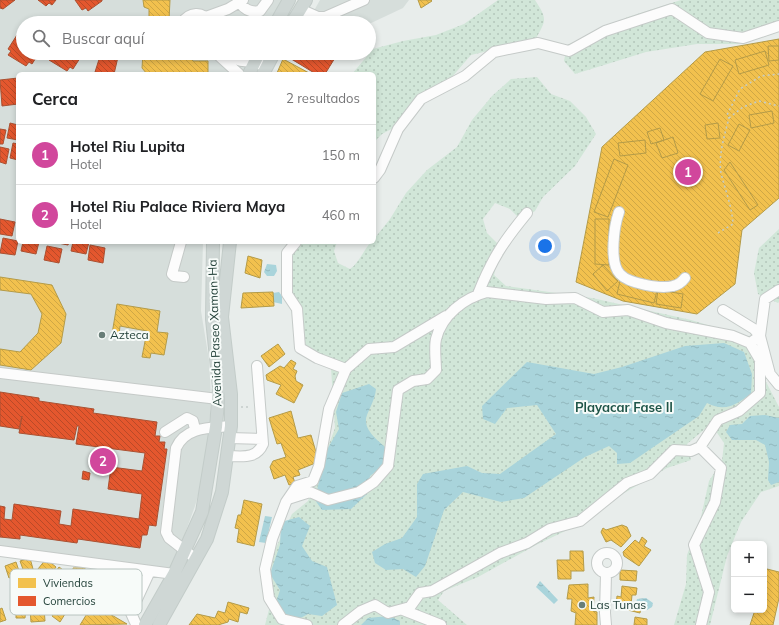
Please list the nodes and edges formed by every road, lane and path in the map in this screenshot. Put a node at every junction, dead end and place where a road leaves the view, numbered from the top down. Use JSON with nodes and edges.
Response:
{"nodes":[{"id":1,"x":268,"y":0,"type":"edge"},
{"id":2,"x":289,"y":0,"type":"edge"},
{"id":3,"x":364,"y":0,"type":"edge"},
{"id":4,"x":242,"y":2,"type":"edge"},
{"id":5,"x":303,"y":5,"type":"edge"},
{"id":6,"x":188,"y":16,"type":"edge"},
{"id":7,"x":202,"y":16,"type":"edge"},
{"id":8,"x":216,"y":16,"type":"edge"},
{"id":9,"x":280,"y":16,"type":"edge"},
{"id":10,"x":296,"y":16,"type":"edge"},
{"id":11,"x":317,"y":16,"type":"edge"},
{"id":12,"x":327,"y":16,"type":"edge"},
{"id":13,"x":779,"y":26,"type":"edge"},
{"id":14,"x":223,"y":60,"type":"edge"},
{"id":15,"x":236,"y":60,"type":"edge"},
{"id":16,"x":251,"y":60,"type":"edge"},
{"id":17,"x":255,"y":60,"type":"edge"},
{"id":18,"x":258,"y":60,"type":"edge"},
{"id":19,"x":270,"y":60,"type":"edge"},
{"id":20,"x":264,"y":71,"type":"edge"},
{"id":21,"x":236,"y":72,"type":"edge"},
{"id":22,"x":250,"y":72,"type":"edge"},
{"id":23,"x":779,"y":74,"type":"edge"},
{"id":24,"x":779,"y":106,"type":"edge"},
{"id":25,"x":729,"y":118,"type":"junction"},
{"id":26,"x":376,"y":175,"type":"edge"},
{"id":27,"x":619,"y":212,"type":"dead end"},
{"id":28,"x":527,"y":213,"type":"dead end"},
{"id":29,"x":718,"y":233,"type":"dead end"},
{"id":30,"x":180,"y":244,"type":"edge"},
{"id":31,"x":213,"y":244,"type":"edge"},
{"id":32,"x":230,"y":244,"type":"edge"},
{"id":33,"x":294,"y":244,"type":"edge"},
{"id":34,"x":184,"y":277,"type":"dead end"},
{"id":35,"x":686,"y":278,"type":"dead end"},
{"id":36,"x":779,"y":290,"type":"edge"},
{"id":37,"x":478,"y":294,"type":"junction"},
{"id":38,"x":723,"y":310,"type":"dead end"},
{"id":39,"x":448,"y":315,"type":"junction"},
{"id":40,"x":217,"y":318,"type":"junction"},
{"id":41,"x":760,"y":336,"type":"junction"},
{"id":42,"x":750,"y":343,"type":"junction"},
{"id":43,"x":258,"y":366,"type":"dead end"},
{"id":44,"x":346,"y":369,"type":"junction"},
{"id":45,"x":0,"y":373,"type":"edge"},
{"id":46,"x":779,"y":386,"type":"edge"},
{"id":47,"x":218,"y":399,"type":"junction"},
{"id":48,"x":216,"y":427,"type":"junction"},
{"id":49,"x":195,"y":429,"type":"junction"},
{"id":50,"x":165,"y":432,"type":"dead end"},
{"id":51,"x":230,"y":432,"type":"junction"},
{"id":52,"x":262,"y":439,"type":"junction"},
{"id":53,"x":700,"y":447,"type":"junction"},
{"id":54,"x":227,"y":456,"type":"junction"},
{"id":55,"x":288,"y":499,"type":"junction"},
{"id":56,"x":185,"y":550,"type":"junction"},
{"id":57,"x":0,"y":551,"type":"edge"},
{"id":58,"x":196,"y":559,"type":"junction"},
{"id":59,"x":137,"y":569,"type":"edge"},
{"id":60,"x":142,"y":570,"type":"edge"},
{"id":61,"x":150,"y":571,"type":"junction"},
{"id":62,"x":174,"y":574,"type":"junction"},
{"id":63,"x":606,"y":574,"type":"dead end"},
{"id":64,"x":142,"y":588,"type":"edge"},
{"id":65,"x":404,"y":610,"type":"junction"},
{"id":66,"x":134,"y":615,"type":"edge"},
{"id":67,"x":280,"y":622,"type":"edge"},
{"id":68,"x":144,"y":623,"type":"edge"},
{"id":69,"x":307,"y":625,"type":"edge"},
{"id":70,"x":343,"y":625,"type":"edge"},
{"id":71,"x":439,"y":625,"type":"edge"},
{"id":72,"x":606,"y":625,"type":"edge"},
{"id":73,"x":701,"y":625,"type":"edge"}],
"edges":[{"from":1,"to":4,"type":"street"},
{"from":2,"to":9,"type":"main road"},
{"from":3,"to":12,"type":"street"},
{"from":4,"to":8,"type":"street"},
{"from":5,"to":10,"type":"main road"},
{"from":5,"to":11,"type":"street"},
{"from":6,"to":7,"type":"street"},
{"from":13,"to":26,"type":"street"},
{"from":14,"to":21,"type":"street"},
{"from":15,"to":16,"type":"street"},
{"from":17,"to":22,"type":"main road"},
{"from":18,"to":20,"type":"street"},
{"from":19,"to":20,"type":"main road"},
{"from":23,"to":25,"type":"path"},
{"from":24,"to":25,"type":"path"},
{"from":25,"to":29,"type":"path"},
{"from":27,"to":35,"type":"street"},
{"from":28,"to":37,"type":"street"},
{"from":30,"to":34,"type":"street"},
{"from":31,"to":40,"type":"main road","name":"Avenida Paseo Xaman-Ha"},
{"from":32,"to":40,"type":"main road","name":"Avenida Paseo Xaman-Ha"},
{"from":33,"to":44,"type":"street"},
{"from":36,"to":41,"type":"street"},
{"from":37,"to":39,"type":"street"},
{"from":37,"to":42,"type":"street"},
{"from":38,"to":41,"type":"street"},
{"from":39,"to":44,"type":"street"},
{"from":39,"to":55,"type":"street"},
{"from":40,"to":47,"type":"main road","name":"Avenida Paseo Xaman-Ha"},
{"from":40,"to":51,"type":"main road","name":"Avenida Paseo Xaman-Ha"},
{"from":41,"to":42,"type":"street"},
{"from":41,"to":46,"type":"street"},
{"from":42,"to":53,"type":"street"},
{"from":43,"to":52,"type":"street"},
{"from":44,"to":55,"type":"street"},
{"from":45,"to":47,"type":"street"},
{"from":47,"to":48,"type":"main road","name":"Avenida Paseo Xaman-Ha"},
{"from":48,"to":49,"type":"street"},
{"from":48,"to":51,"type":"street"},
{"from":48,"to":56,"type":"main road","name":"Avenida Paseo Xaman-Ha"},
{"from":49,"to":50,"type":"street"},
{"from":49,"to":56,"type":"street"},
{"from":51,"to":52,"type":"street"},
{"from":51,"to":54,"type":"main road","name":"Avenida Paseo Xaman-Ha"},
{"from":52,"to":54,"type":"street"},
{"from":53,"to":65,"type":"street"},
{"from":53,"to":73,"type":"street"},
{"from":54,"to":58,"type":"main road","name":"Avenida Paseo Xaman-Ha"},
{"from":55,"to":67,"type":"street"},
{"from":56,"to":58,"type":"street"},
{"from":56,"to":62,"type":"main road","name":"Avenida Paseo Xaman-Ha"},
{"from":57,"to":59,"type":"street"},
{"from":58,"to":68,"type":"main road","name":"Avenida Paseo Xaman-Ha"},
{"from":60,"to":61,"type":"street"},
{"from":61,"to":62,"type":"street"},
{"from":61,"to":64,"type":"street"},
{"from":62,"to":68,"type":"main road","name":"Avenida Paseo Xaman-Ha"},
{"from":63,"to":72,"type":"street"},
{"from":65,"to":70,"type":"street"},
{"from":65,"to":71,"type":"street"},
{"from":66,"to":68,"type":"street"},
{"from":67,"to":69,"type":"street"}]}
